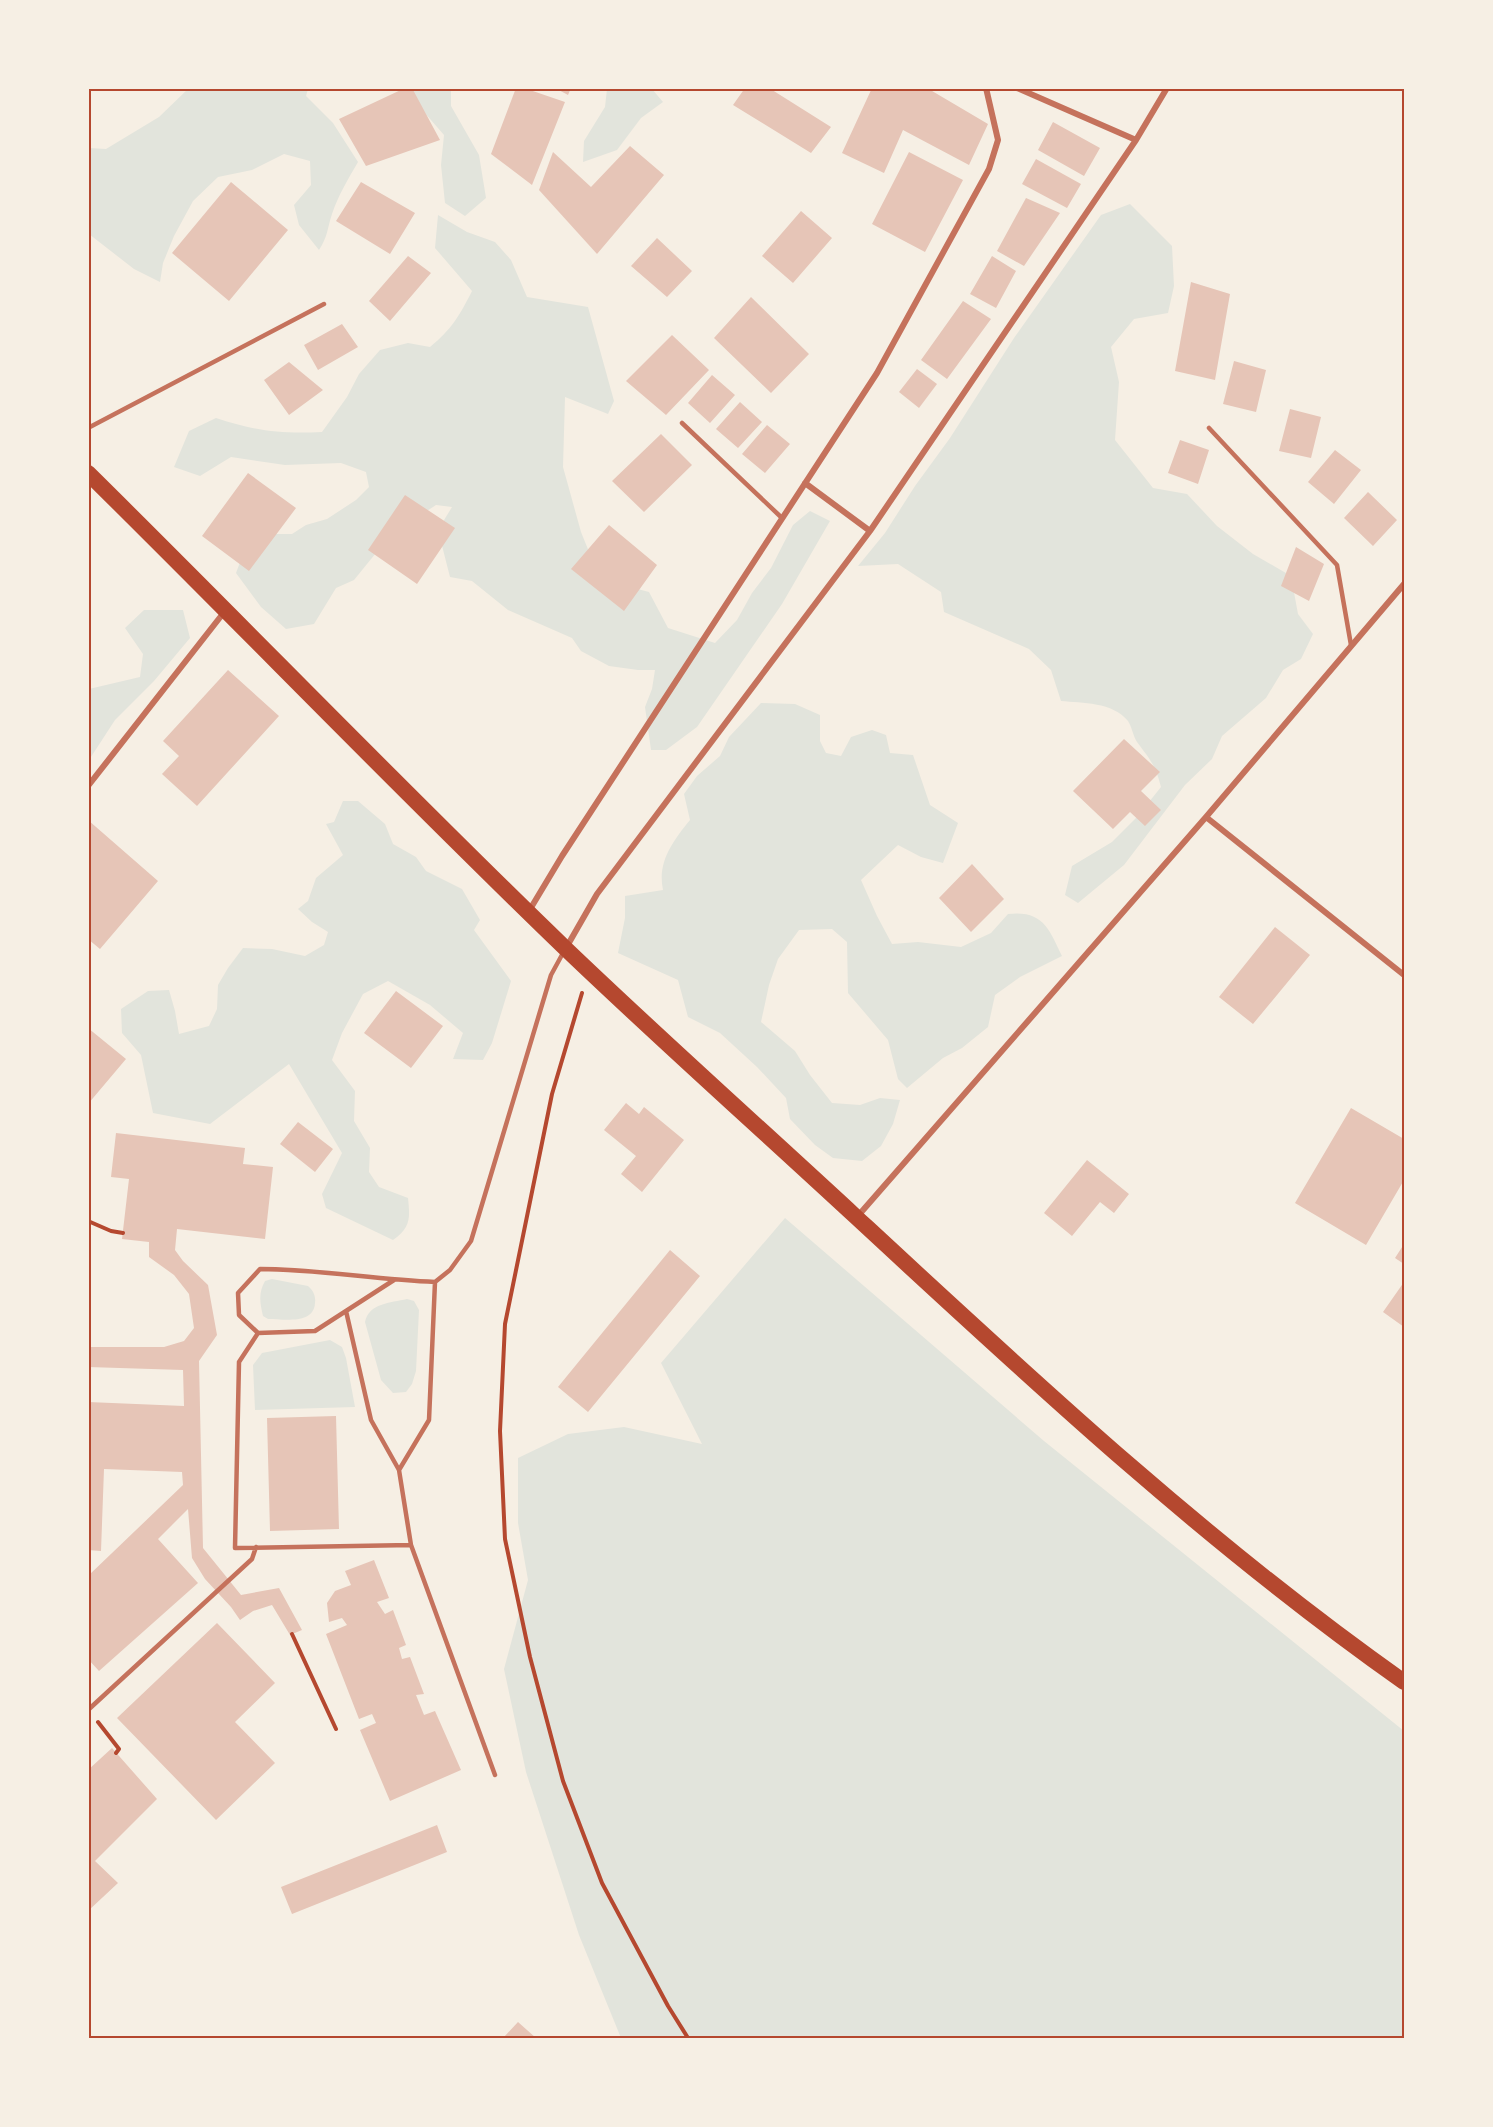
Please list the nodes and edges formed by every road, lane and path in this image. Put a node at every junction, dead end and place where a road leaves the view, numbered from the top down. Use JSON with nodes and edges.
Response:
{"nodes":[{"id":1,"x":986,"y":88,"type":"edge"},
{"id":2,"x":1017,"y":88,"type":"edge"},
{"id":3,"x":1167,"y":88,"type":"edge"},
{"id":4,"x":1136,"y":140,"type":"junction"},
{"id":5,"x":324,"y":304,"type":"dead end"},
{"id":6,"x":682,"y":423,"type":"dead end"},
{"id":7,"x":88,"y":428,"type":"edge"},
{"id":8,"x":1209,"y":428,"type":"dead end"},
{"id":9,"x":90,"y":477,"type":"edge"},
{"id":10,"x":805,"y":483,"type":"junction"},
{"id":11,"x":782,"y":518,"type":"junction"},
{"id":12,"x":870,"y":531,"type":"junction"},
{"id":13,"x":1404,"y":584,"type":"edge"},
{"id":14,"x":226,"y":610,"type":"junction"},
{"id":15,"x":1351,"y":645,"type":"junction"},
{"id":16,"x":88,"y":786,"type":"edge"},
{"id":17,"x":1206,"y":817,"type":"junction"},
{"id":18,"x":528,"y":912,"type":"junction"},
{"id":19,"x":566,"y":948,"type":"junction"},
{"id":20,"x":589,"y":970,"type":"junction"},
{"id":21,"x":1404,"y":975,"type":"edge"},
{"id":22,"x":856,"y":1217,"type":"junction"},
{"id":23,"x":88,"y":1221,"type":"edge"},
{"id":24,"x":123,"y":1233,"type":"dead end"},
{"id":25,"x":394,"y":1280,"type":"junction"},
{"id":26,"x":435,"y":1282,"type":"junction"},
{"id":27,"x":346,"y":1311,"type":"junction"},
{"id":28,"x":258,"y":1333,"type":"junction"},
{"id":29,"x":399,"y":1470,"type":"junction"},
{"id":30,"x":411,"y":1545,"type":"junction"},
{"id":31,"x":256,"y":1548,"type":"junction"},
{"id":32,"x":292,"y":1634,"type":"dead end"},
{"id":33,"x":1404,"y":1682,"type":"edge"},
{"id":34,"x":88,"y":1710,"type":"edge"},
{"id":35,"x":336,"y":1730,"type":"dead end"},
{"id":36,"x":116,"y":1753,"type":"dead end"},
{"id":37,"x":495,"y":1774,"type":"dead end"},
{"id":38,"x":688,"y":2038,"type":"edge"}],
"edges":[{"from":1,"to":10,"type":"street"},
{"from":2,"to":4,"type":"street"},
{"from":3,"to":4,"type":"street"},
{"from":4,"to":12,"type":"street"},
{"from":5,"to":7,"type":"lane"},
{"from":6,"to":11,"type":"lane"},
{"from":8,"to":15,"type":"lane"},
{"from":9,"to":14,"type":"highway"},
{"from":10,"to":11,"type":"street"},
{"from":10,"to":12,"type":"street"},
{"from":11,"to":18,"type":"street"},
{"from":12,"to":19,"type":"street"},
{"from":13,"to":15,"type":"street"},
{"from":14,"to":16,"type":"street"},
{"from":14,"to":18,"type":"highway"},
{"from":15,"to":17,"type":"street"},
{"from":17,"to":21,"type":"street"},
{"from":17,"to":22,"type":"street"},
{"from":18,"to":19,"type":"highway"},
{"from":19,"to":20,"type":"highway"},
{"from":19,"to":26,"type":"lane"},
{"from":20,"to":22,"type":"highway"},
{"from":20,"to":38,"type":"path"},
{"from":22,"to":33,"type":"highway"},
{"from":23,"to":24,"type":"path"},
{"from":25,"to":26,"type":"lane"},
{"from":25,"to":27,"type":"lane"},
{"from":25,"to":28,"type":"lane"},
{"from":26,"to":29,"type":"lane"},
{"from":27,"to":28,"type":"lane"},
{"from":27,"to":29,"type":"lane"},
{"from":28,"to":31,"type":"lane"},
{"from":29,"to":30,"type":"lane"},
{"from":30,"to":31,"type":"lane"},
{"from":30,"to":37,"type":"lane"},
{"from":31,"to":34,"type":"lane"},
{"from":32,"to":35,"type":"path"},
{"from":34,"to":36,"type":"path"}]}
